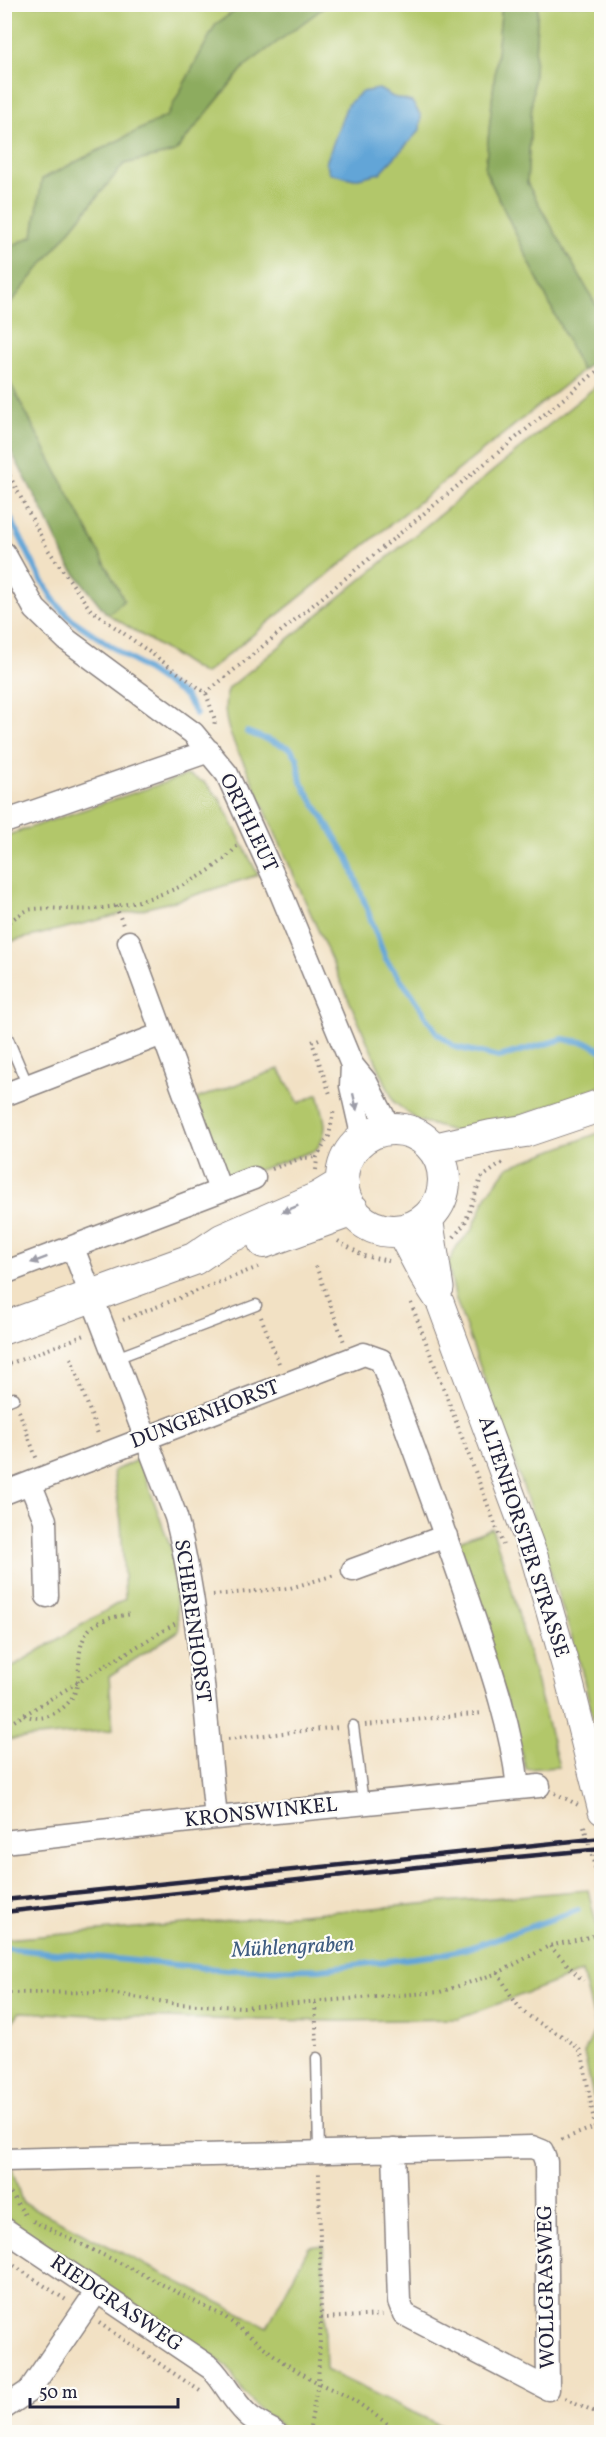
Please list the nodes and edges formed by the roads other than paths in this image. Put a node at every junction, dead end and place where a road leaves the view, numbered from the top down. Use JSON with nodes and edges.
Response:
{"nodes":[{"id":1,"x":4,"y":553,"type":"edge"},
{"id":2,"x":209,"y":751,"type":"junction"},
{"id":3,"x":4,"y":822,"type":"edge"},
{"id":4,"x":129,"y":942,"type":"dead end"},
{"id":5,"x":4,"y":1030,"type":"edge"},
{"id":6,"x":162,"y":1034,"type":"junction"},
{"id":7,"x":28,"y":1086,"type":"junction"},
{"id":8,"x":4,"y":1095,"type":"edge"},
{"id":9,"x":602,"y":1105,"type":"edge"},
{"id":10,"x":376,"y":1134,"type":"junction"},
{"id":11,"x":439,"y":1162,"type":"junction"},
{"id":12,"x":254,"y":1178,"type":"road end"},
{"id":13,"x":220,"y":1190,"type":"junction"},
{"id":14,"x":348,"y":1197,"type":"junction"},
{"id":15,"x":429,"y":1217,"type":"junction"},
{"id":16,"x":399,"y":1231,"type":"junction"},
{"id":17,"x":73,"y":1248,"type":"junction"},
{"id":18,"x":4,"y":1273,"type":"edge"},
{"id":19,"x":92,"y":1296,"type":"junction"},
{"id":20,"x":440,"y":1302,"type":"junction"},
{"id":21,"x":256,"y":1305,"type":"road end"},
{"id":22,"x":4,"y":1328,"type":"edge"},
{"id":23,"x":116,"y":1358,"type":"junction"},
{"id":24,"x":146,"y":1438,"type":"junction"},
{"id":25,"x":37,"y":1481,"type":"junction"},
{"id":26,"x":4,"y":1493,"type":"edge"},
{"id":27,"x":446,"y":1536,"type":"junction"},
{"id":28,"x":353,"y":1570,"type":"road end"},
{"id":29,"x":47,"y":1596,"type":"dead end"},
{"id":30,"x":353,"y":1726,"type":"road end"},
{"id":31,"x":363,"y":1803,"type":"junction"},
{"id":32,"x":589,"y":1803,"type":"edge"},
{"id":33,"x":216,"y":1818,"type":"junction"},
{"id":34,"x":4,"y":1842,"type":"edge"},
{"id":35,"x":317,"y":2058,"type":"road end"},
{"id":36,"x":394,"y":2150,"type":"junction"},
{"id":37,"x":319,"y":2152,"type":"junction"},
{"id":38,"x":4,"y":2160,"type":"edge"},
{"id":39,"x":4,"y":2229,"type":"edge"},
{"id":40,"x":97,"y":2290,"type":"junction"},
{"id":41,"x":4,"y":2408,"type":"edge"},
{"id":42,"x":275,"y":2433,"type":"edge"}],
"edges":[{"from":1,"to":2,"type":"street","name":"ORTHLEUT"},
{"from":2,"to":3,"type":"street"},
{"from":2,"to":10,"type":"street","name":"ORTHLEUT"},
{"from":4,"to":6,"type":"street"},
{"from":5,"to":7,"type":"lane"},
{"from":6,"to":7,"type":"street"},
{"from":6,"to":13,"type":"street"},
{"from":7,"to":8,"type":"street"},
{"from":9,"to":11,"type":"main road"},
{"from":10,"to":11,"type":"main road"},
{"from":10,"to":14,"type":"main road"},
{"from":11,"to":15,"type":"main road"},
{"from":12,"to":13,"type":"street"},
{"from":13,"to":17,"type":"street"},
{"from":14,"to":16,"type":"main road"},
{"from":14,"to":19,"type":"main road"},
{"from":15,"to":16,"type":"main road"},
{"from":15,"to":20,"type":"street","name":"ALTENHORSTER STRASSE"},
{"from":16,"to":20,"type":"street","name":"ALTENHORSTER STRASSE"},
{"from":17,"to":18,"type":"street","one_way":true},
{"from":17,"to":19,"type":"street","name":"SCHERENHORST"},
{"from":19,"to":22,"type":"main road"},
{"from":19,"to":23,"type":"street","name":"SCHERENHORST"},
{"from":20,"to":32,"type":"street","name":"ALTENHORSTER STRASSE"},
{"from":21,"to":23,"type":"lane"},
{"from":23,"to":24,"type":"street","name":"SCHERENHORST"},
{"from":24,"to":25,"type":"street","name":"DUNGENHORST"},
{"from":24,"to":27,"type":"street","name":"DUNGENHORST"},
{"from":24,"to":33,"type":"street","name":"SCHERENHORST"},
{"from":25,"to":26,"type":"street","name":"DUNGENHORST"},
{"from":25,"to":29,"type":"street"},
{"from":27,"to":28,"type":"street"},
{"from":27,"to":31,"type":"street","name":"KRONSWINKEL"},
{"from":30,"to":31,"type":"lane"},
{"from":31,"to":33,"type":"street","name":"KRONSWINKEL"},
{"from":33,"to":34,"type":"street","name":"KRONSWINKEL"},
{"from":35,"to":37,"type":"lane"},
{"from":36,"to":36,"type":"street","name":"WOLLGRASWEG"},
{"from":36,"to":37,"type":"street"},
{"from":37,"to":38,"type":"street"},
{"from":39,"to":40,"type":"street","name":"RIEDGRASWEG"},
{"from":40,"to":41,"type":"street"},
{"from":40,"to":42,"type":"street","name":"RIEDGRASWEG"}]}
